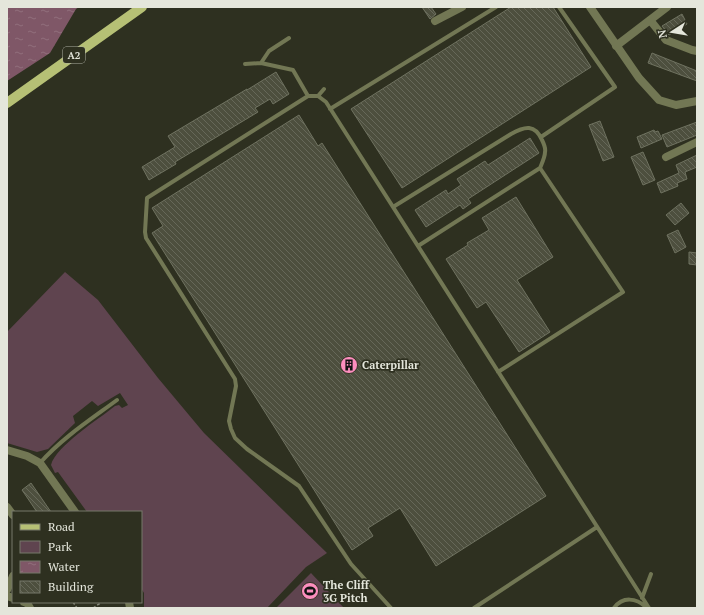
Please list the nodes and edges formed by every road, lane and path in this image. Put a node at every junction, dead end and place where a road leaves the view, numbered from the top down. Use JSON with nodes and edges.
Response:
{"nodes":[{"id":1,"x":142,"y":7,"type":"edge"},
{"id":2,"x":462,"y":7,"type":"edge"},
{"id":3,"x":496,"y":7,"type":"edge"},
{"id":4,"x":559,"y":7,"type":"edge"},
{"id":5,"x":590,"y":7,"type":"edge"},
{"id":6,"x":667,"y":7,"type":"edge"},
{"id":7,"x":650,"y":20,"type":"junction"},
{"id":8,"x":435,"y":21,"type":"dead end"},
{"id":9,"x":289,"y":38,"type":"dead end"},
{"id":10,"x":616,"y":46,"type":"junction"},
{"id":11,"x":697,"y":51,"type":"edge"},
{"id":12,"x":261,"y":62,"type":"junction"},
{"id":13,"x":245,"y":64,"type":"dead end"},
{"id":14,"x":324,"y":89,"type":"dead end"},
{"id":15,"x":308,"y":96,"type":"junction"},
{"id":16,"x":318,"y":96,"type":"junction"},
{"id":17,"x":697,"y":101,"type":"edge"},
{"id":18,"x":7,"y":103,"type":"edge"},
{"id":19,"x":330,"y":109,"type":"junction"},
{"id":20,"x":541,"y":137,"type":"junction"},
{"id":21,"x":697,"y":142,"type":"edge"},
{"id":22,"x":666,"y":157,"type":"dead end"},
{"id":23,"x":540,"y":168,"type":"junction"},
{"id":24,"x":393,"y":207,"type":"junction"},
{"id":25,"x":418,"y":246,"type":"junction"},
{"id":26,"x":498,"y":372,"type":"junction"},
{"id":27,"x":117,"y":400,"type":"dead end"},
{"id":28,"x":7,"y":450,"type":"edge"},
{"id":29,"x":40,"y":463,"type":"junction"},
{"id":30,"x":74,"y":511,"type":"edge"},
{"id":31,"x":597,"y":527,"type":"junction"},
{"id":32,"x":651,"y":574,"type":"dead end"},
{"id":33,"x":12,"y":578,"type":"edge"},
{"id":34,"x":7,"y":590,"type":"edge"},
{"id":35,"x":642,"y":598,"type":"junction"},
{"id":36,"x":391,"y":608,"type":"edge"},
{"id":37,"x":474,"y":608,"type":"edge"},
{"id":38,"x":614,"y":608,"type":"edge"},
{"id":39,"x":648,"y":608,"type":"edge"}],
"edges":[{"from":1,"to":18,"type":"main road","number":"A2"},
{"from":2,"to":8,"type":"street"},
{"from":3,"to":19,"type":"lane"},
{"from":4,"to":20,"type":"lane"},
{"from":5,"to":10,"type":"street"},
{"from":6,"to":7,"type":"street"},
{"from":7,"to":10,"type":"street"},
{"from":7,"to":11,"type":"street"},
{"from":9,"to":12,"type":"lane"},
{"from":10,"to":17,"type":"street"},
{"from":12,"to":13,"type":"lane"},
{"from":12,"to":15,"type":"lane"},
{"from":14,"to":16,"type":"lane"},
{"from":15,"to":16,"type":"lane"},
{"from":15,"to":36,"type":"lane"},
{"from":16,"to":19,"type":"lane"},
{"from":19,"to":24,"type":"lane"},
{"from":20,"to":23,"type":"lane"},
{"from":20,"to":24,"type":"lane"},
{"from":21,"to":22,"type":"street"},
{"from":23,"to":25,"type":"lane"},
{"from":23,"to":26,"type":"lane"},
{"from":24,"to":25,"type":"lane"},
{"from":25,"to":26,"type":"lane"},
{"from":26,"to":31,"type":"lane"},
{"from":27,"to":29,"type":"lane"},
{"from":28,"to":29,"type":"street"},
{"from":29,"to":30,"type":"street"},
{"from":31,"to":35,"type":"lane"},
{"from":31,"to":37,"type":"lane"},
{"from":32,"to":35,"type":"lane"},
{"from":33,"to":34,"type":"street"},
{"from":35,"to":39,"type":"lane"},
{"from":38,"to":39,"type":"lane"}]}
